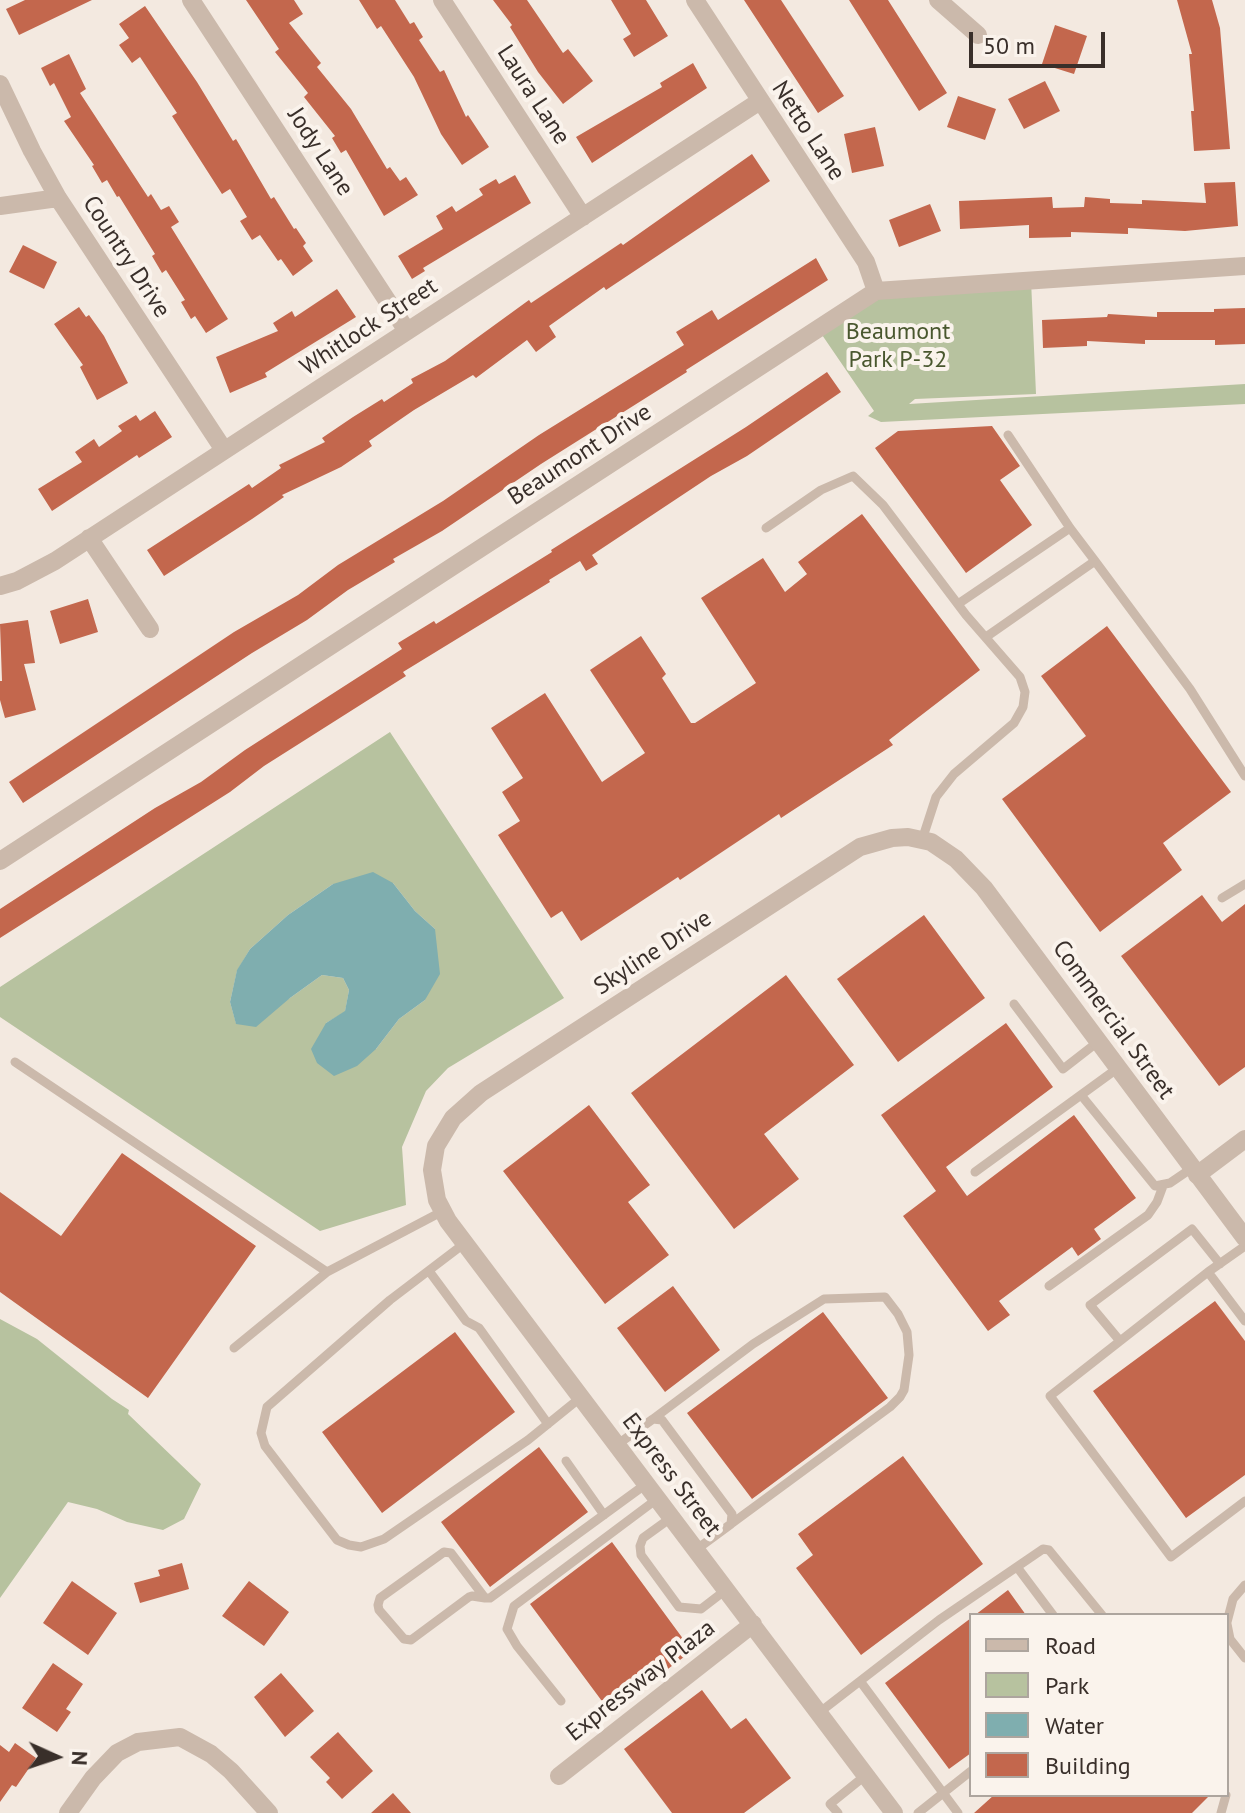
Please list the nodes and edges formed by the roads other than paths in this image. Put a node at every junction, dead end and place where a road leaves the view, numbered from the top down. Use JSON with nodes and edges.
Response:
{"nodes":[{"id":1,"x":191,"y":0,"type":"edge"},
{"id":2,"x":442,"y":0,"type":"edge"},
{"id":3,"x":695,"y":0,"type":"edge"},
{"id":4,"x":938,"y":0,"type":"edge"},
{"id":5,"x":978,"y":35,"type":"dead end"},
{"id":6,"x":0,"y":84,"type":"edge"},
{"id":7,"x":760,"y":101,"type":"junction"},
{"id":8,"x":58,"y":198,"type":"junction"},
{"id":9,"x":0,"y":206,"type":"edge"},
{"id":10,"x":583,"y":217,"type":"junction"},
{"id":11,"x":1245,"y":266,"type":"edge"},
{"id":12,"x":876,"y":291,"type":"junction"},
{"id":13,"x":407,"y":331,"type":"junction"},
{"id":14,"x":1008,"y":435,"type":"dead end"},
{"id":15,"x":224,"y":450,"type":"junction"},
{"id":16,"x":766,"y":528,"type":"dead end"},
{"id":17,"x":1070,"y":528,"type":"junction"},
{"id":18,"x":89,"y":538,"type":"junction"},
{"id":19,"x":1095,"y":561,"type":"junction"},
{"id":20,"x":0,"y":586,"type":"edge"},
{"id":21,"x":958,"y":604,"type":"junction"},
{"id":22,"x":150,"y":629,"type":"dead end"},
{"id":23,"x":986,"y":637,"type":"junction"},
{"id":24,"x":1245,"y":776,"type":"edge"},
{"id":25,"x":926,"y":841,"type":"junction"},
{"id":26,"x":0,"y":861,"type":"edge"},
{"id":27,"x":1245,"y":884,"type":"edge"},
{"id":28,"x":1222,"y":898,"type":"dead end"},
{"id":29,"x":1014,"y":1004,"type":"dead end"},
{"id":30,"x":1099,"y":1041,"type":"junction"},
{"id":31,"x":15,"y":1062,"type":"dead end"},
{"id":32,"x":1118,"y":1068,"type":"junction"},
{"id":33,"x":1081,"y":1095,"type":"junction"},
{"id":34,"x":1245,"y":1139,"type":"edge"},
{"id":35,"x":433,"y":1158,"type":"joint"},
{"id":36,"x":1194,"y":1171,"type":"junction"},
{"id":37,"x":975,"y":1172,"type":"dead end"},
{"id":38,"x":1163,"y":1186,"type":"junction"},
{"id":39,"x":443,"y":1211,"type":"junction"},
{"id":40,"x":1245,"y":1238,"type":"edge"},
{"id":41,"x":465,"y":1243,"type":"junction"},
{"id":42,"x":1245,"y":1246,"type":"edge"},
{"id":43,"x":1220,"y":1264,"type":"junction"},
{"id":44,"x":429,"y":1271,"type":"junction"},
{"id":45,"x":327,"y":1272,"type":"junction"},
{"id":46,"x":1208,"y":1272,"type":"junction"},
{"id":47,"x":1049,"y":1286,"type":"dead end"},
{"id":48,"x":1245,"y":1321,"type":"edge"},
{"id":49,"x":1120,"y":1341,"type":"junction"},
{"id":50,"x":234,"y":1348,"type":"dead end"},
{"id":51,"x":580,"y":1398,"type":"junction"},
{"id":52,"x":653,"y":1419,"type":"junction"},
{"id":53,"x":548,"y":1424,"type":"junction"},
{"id":54,"x":618,"y":1444,"type":"junction"},
{"id":55,"x":566,"y":1461,"type":"dead end"},
{"id":56,"x":646,"y":1484,"type":"junction"},
{"id":57,"x":657,"y":1499,"type":"junction"},
{"id":58,"x":1245,"y":1501,"type":"edge"},
{"id":59,"x":604,"y":1515,"type":"junction"},
{"id":60,"x":672,"y":1517,"type":"junction"},
{"id":61,"x":731,"y":1524,"type":"junction"},
{"id":62,"x":697,"y":1549,"type":"junction"},
{"id":63,"x":1017,"y":1567,"type":"junction"},
{"id":64,"x":1245,"y":1585,"type":"edge"},
{"id":65,"x":727,"y":1589,"type":"junction"},
{"id":66,"x":485,"y":1598,"type":"junction"},
{"id":67,"x":1052,"y":1613,"type":"edge"},
{"id":68,"x":1100,"y":1613,"type":"edge"},
{"id":69,"x":1229,"y":1615,"type":"edge"},
{"id":70,"x":753,"y":1624,"type":"junction"},
{"id":71,"x":1229,"y":1634,"type":"edge"},
{"id":72,"x":1245,"y":1658,"type":"edge"},
{"id":73,"x":860,"y":1681,"type":"junction"},
{"id":74,"x":561,"y":1701,"type":"dead end"},
{"id":75,"x":820,"y":1712,"type":"junction"},
{"id":76,"x":969,"y":1773,"type":"edge"},
{"id":77,"x":866,"y":1775,"type":"junction"},
{"id":78,"x":559,"y":1776,"type":"dead end"},
{"id":79,"x":943,"y":1793,"type":"junction"},
{"id":80,"x":68,"y":1813,"type":"edge"},
{"id":81,"x":269,"y":1813,"type":"edge"},
{"id":82,"x":838,"y":1813,"type":"edge"},
{"id":83,"x":894,"y":1813,"type":"edge"},
{"id":84,"x":918,"y":1813,"type":"edge"},
{"id":85,"x":958,"y":1813,"type":"edge"}],
"edges":[{"from":1,"to":13,"type":"street","name":"Jody Lane"},
{"from":2,"to":10,"type":"street","name":"Laura Lane"},
{"from":3,"to":7,"type":"street","name":"Netto Lane"},
{"from":4,"to":5,"type":"street"},
{"from":6,"to":8,"type":"street","name":"Country Drive"},
{"from":7,"to":10,"type":"street","name":"Whitlock Street"},
{"from":7,"to":12,"type":"street","name":"Netto Lane"},
{"from":8,"to":9,"type":"street"},
{"from":8,"to":15,"type":"street","name":"Country Drive"},
{"from":10,"to":13,"type":"street","name":"Whitlock Street"},
{"from":11,"to":12,"type":"street","name":"Beaumont Drive"},
{"from":12,"to":26,"type":"street","name":"Beaumont Drive"},
{"from":13,"to":15,"type":"street","name":"Whitlock Street"},
{"from":14,"to":17,"type":"lane"},
{"from":15,"to":18,"type":"street","name":"Whitlock Street"},
{"from":16,"to":21,"type":"lane"},
{"from":17,"to":19,"type":"lane"},
{"from":17,"to":21,"type":"lane"},
{"from":18,"to":20,"type":"street","name":"Whitlock Street"},
{"from":18,"to":22,"type":"street"},
{"from":19,"to":23,"type":"lane"},
{"from":19,"to":24,"type":"lane"},
{"from":21,"to":23,"type":"lane"},
{"from":23,"to":25,"type":"lane"},
{"from":25,"to":30,"type":"street","name":"Commercial Street"},
{"from":25,"to":35,"type":"street","name":"Skyline Drive"},
{"from":27,"to":28,"type":"lane"},
{"from":29,"to":30,"type":"lane"},
{"from":30,"to":32,"type":"street","name":"Commercial Street"},
{"from":31,"to":45,"type":"lane"},
{"from":32,"to":33,"type":"lane"},
{"from":32,"to":36,"type":"street","name":"Commercial Street"},
{"from":33,"to":37,"type":"lane"},
{"from":33,"to":38,"type":"lane"},
{"from":34,"to":36,"type":"street"},
{"from":35,"to":39,"type":"street","name":"Express Street"},
{"from":36,"to":38,"type":"lane"},
{"from":36,"to":40,"type":"street","name":"Commercial Street"},
{"from":38,"to":47,"type":"lane"},
{"from":39,"to":41,"type":"street","name":"Express Street"},
{"from":39,"to":45,"type":"lane"},
{"from":41,"to":44,"type":"lane"},
{"from":41,"to":51,"type":"street","name":"Express Street"},
{"from":42,"to":43,"type":"lane"},
{"from":43,"to":46,"type":"lane"},
{"from":43,"to":49,"type":"lane"},
{"from":44,"to":53,"type":"lane"},
{"from":44,"to":53,"type":"lane"},
{"from":45,"to":50,"type":"lane"},
{"from":46,"to":48,"type":"lane"},
{"from":46,"to":49,"type":"lane"},
{"from":49,"to":58,"type":"lane"},
{"from":51,"to":53,"type":"lane"},
{"from":51,"to":54,"type":"street","name":"Express Street"},
{"from":52,"to":54,"type":"lane"},
{"from":52,"to":61,"type":"lane"},
{"from":52,"to":61,"type":"lane"},
{"from":54,"to":56,"type":"street","name":"Express Street"},
{"from":55,"to":59,"type":"lane"},
{"from":56,"to":57,"type":"street","name":"Express Street"},
{"from":56,"to":59,"type":"lane"},
{"from":57,"to":60,"type":"street","name":"Express Street"},
{"from":57,"to":74,"type":"lane"},
{"from":59,"to":66,"type":"lane"},
{"from":60,"to":62,"type":"street","name":"Express Street"},
{"from":60,"to":65,"type":"lane"},
{"from":61,"to":62,"type":"lane"},
{"from":62,"to":65,"type":"street","name":"Express Street"},
{"from":63,"to":67,"type":"lane"},
{"from":63,"to":68,"type":"lane"},
{"from":63,"to":73,"type":"lane"},
{"from":64,"to":69,"type":"lane"},
{"from":65,"to":70,"type":"street","name":"Express Street"},
{"from":66,"to":66,"type":"lane"},
{"from":70,"to":75,"type":"street","name":"Express Street"},
{"from":70,"to":78,"type":"street","name":"Expressway Plaza"},
{"from":71,"to":72,"type":"lane"},
{"from":73,"to":75,"type":"lane"},
{"from":73,"to":79,"type":"lane"},
{"from":75,"to":77,"type":"street","name":"Express Street"},
{"from":76,"to":79,"type":"lane"},
{"from":77,"to":82,"type":"lane"},
{"from":77,"to":83,"type":"street","name":"Express Street"},
{"from":79,"to":84,"type":"lane"},
{"from":79,"to":85,"type":"lane"},
{"from":80,"to":81,"type":"street"}]}
